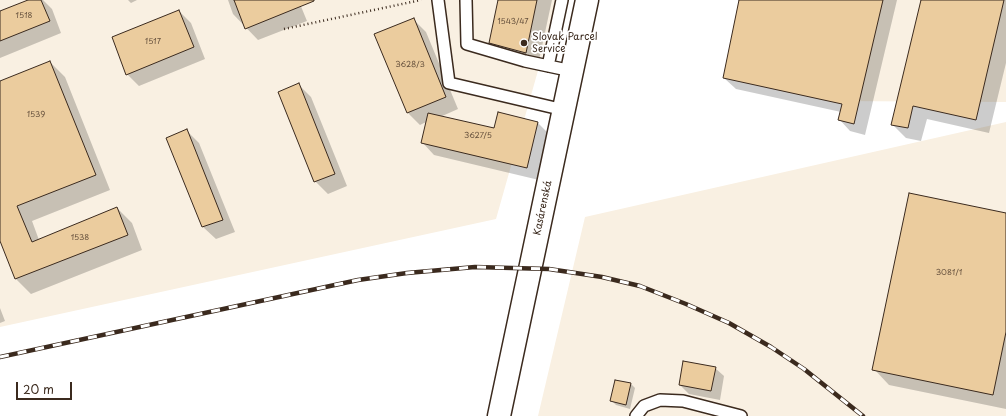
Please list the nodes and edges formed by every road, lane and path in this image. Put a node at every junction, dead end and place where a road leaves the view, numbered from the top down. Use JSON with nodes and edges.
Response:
{"nodes":[{"id":1,"x":421,"y":0,"type":"edge"},
{"id":2,"x":438,"y":0,"type":"edge"},
{"id":3,"x":466,"y":0,"type":"edge"},
{"id":4,"x":562,"y":0,"type":"edge"},
{"id":5,"x":587,"y":0,"type":"edge"},
{"id":6,"x":284,"y":29,"type":"dead end"},
{"id":7,"x":548,"y":66,"type":"junction"},
{"id":8,"x":572,"y":71,"type":"junction"},
{"id":9,"x":564,"y":110,"type":"junction"},
{"id":10,"x":499,"y":416,"type":"edge"},
{"id":11,"x":636,"y":416,"type":"edge"},
{"id":12,"x":741,"y":416,"type":"edge"}],
"edges":[{"from":1,"to":6,"type":"path"},
{"from":2,"to":9,"type":"lane"},
{"from":3,"to":7,"type":"lane"},
{"from":4,"to":7,"type":"lane"},
{"from":5,"to":8,"type":"street","name":"Kasárenská"},
{"from":7,"to":8,"type":"lane"},
{"from":8,"to":9,"type":"street","name":"Kasárenská"},
{"from":9,"to":10,"type":"street","name":"Kasárenská"},
{"from":11,"to":12,"type":"lane"}]}
